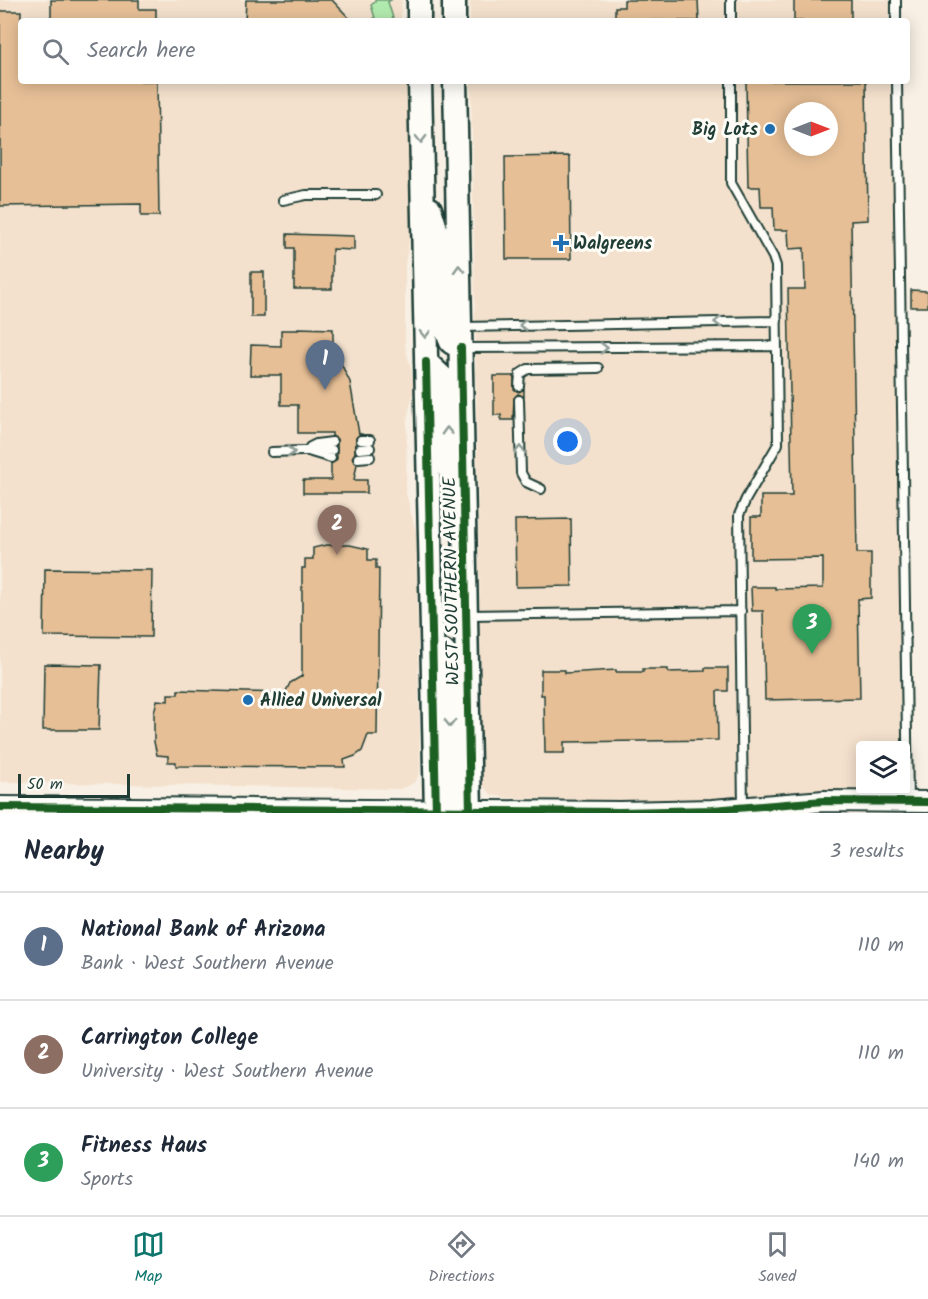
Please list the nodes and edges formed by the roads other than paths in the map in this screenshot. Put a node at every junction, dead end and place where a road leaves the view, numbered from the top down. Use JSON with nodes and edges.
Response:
{"nodes":[{"id":1,"x":419,"y":0,"type":"edge"},
{"id":2,"x":454,"y":0,"type":"edge"},
{"id":3,"x":731,"y":0,"type":"edge"},
{"id":4,"x":896,"y":0,"type":"edge"},
{"id":5,"x":419,"y":18,"type":"edge"},
{"id":6,"x":454,"y":18,"type":"edge"},
{"id":7,"x":731,"y":18,"type":"edge"},
{"id":8,"x":896,"y":18,"type":"edge"},
{"id":9,"x":420,"y":84,"type":"edge"},
{"id":10,"x":455,"y":84,"type":"edge"},
{"id":11,"x":731,"y":84,"type":"edge"},
{"id":12,"x":897,"y":84,"type":"edge"},
{"id":13,"x":422,"y":182,"type":"junction"},
{"id":14,"x":376,"y":195,"type":"dead end"},
{"id":15,"x":283,"y":200,"type":"dead end"},
{"id":16,"x":777,"y":321,"type":"junction"},
{"id":17,"x":461,"y":338,"type":"junction"},
{"id":18,"x":777,"y":346,"type":"junction"},
{"id":19,"x":426,"y":362,"type":"junction"},
{"id":20,"x":598,"y":368,"type":"dead end"},
{"id":21,"x":519,"y":386,"type":"dead end"},
{"id":22,"x":519,"y":400,"type":"dead end"},
{"id":23,"x":370,"y":448,"type":"joint"},
{"id":24,"x":272,"y":452,"type":"dead end"},
{"id":25,"x":310,"y":452,"type":"junction"},
{"id":26,"x":540,"y":489,"type":"dead end"},
{"id":27,"x":465,"y":529,"type":"junction"},
{"id":28,"x":741,"y":611,"type":"junction"},
{"id":29,"x":466,"y":615,"type":"junction"},
{"id":30,"x":431,"y":626,"type":"junction"},
{"id":31,"x":908,"y":801,"type":"junction"},
{"id":32,"x":928,"y":802,"type":"edge"},
{"id":33,"x":0,"y":807,"type":"edge"},
{"id":34,"x":743,"y":807,"type":"junction"},
{"id":35,"x":437,"y":812,"type":"edge"},
{"id":36,"x":470,"y":812,"type":"edge"}],
"edges":[{"from":1,"to":5,"type":"main road"},
{"from":2,"to":6,"type":"main road"},
{"from":3,"to":7,"type":"lane"},
{"from":4,"to":8,"type":"lane"},
{"from":9,"to":13,"type":"main road","name":"WEST SOUTHERN AVENUE","one_way":true},
{"from":17,"to":10,"type":"main road","name":"WEST SOUTHERN AVENUE","one_way":true},
{"from":11,"to":16,"type":"lane"},
{"from":12,"to":31,"type":"lane"},
{"from":13,"to":17,"type":"main road"},
{"from":13,"to":19,"type":"main road","name":"WEST SOUTHERN AVENUE","one_way":true},
{"from":14,"to":15,"type":"lane"},
{"from":16,"to":17,"type":"lane","one_way":true},
{"from":16,"to":18,"type":"lane"},
{"from":17,"to":18,"type":"lane","one_way":true},
{"from":17,"to":27,"type":"main road","name":"WEST SOUTHERN AVENUE"},
{"from":18,"to":28,"type":"lane"},
{"from":27,"to":19,"type":"main road","one_way":true},
{"from":19,"to":30,"type":"main road","name":"WEST SOUTHERN AVENUE"},
{"from":20,"to":21,"type":"lane"},
{"from":26,"to":22,"type":"lane","one_way":true},
{"from":23,"to":23,"type":"lane"},
{"from":24,"to":25,"type":"lane","one_way":true},
{"from":25,"to":25,"type":"lane"},
{"from":27,"to":29,"type":"main road","name":"WEST SOUTHERN AVENUE"},
{"from":28,"to":29,"type":"lane"},
{"from":28,"to":34,"type":"lane"},
{"from":29,"to":36,"type":"main road","name":"WEST SOUTHERN AVENUE"},
{"from":30,"to":35,"type":"main road","name":"WEST SOUTHERN AVENUE"},
{"from":30,"to":36,"type":"main road","one_way":true},
{"from":31,"to":32,"type":"street"},
{"from":31,"to":34,"type":"street"},
{"from":33,"to":35,"type":"street"},
{"from":34,"to":36,"type":"street"},
{"from":35,"to":36,"type":"street"}]}
